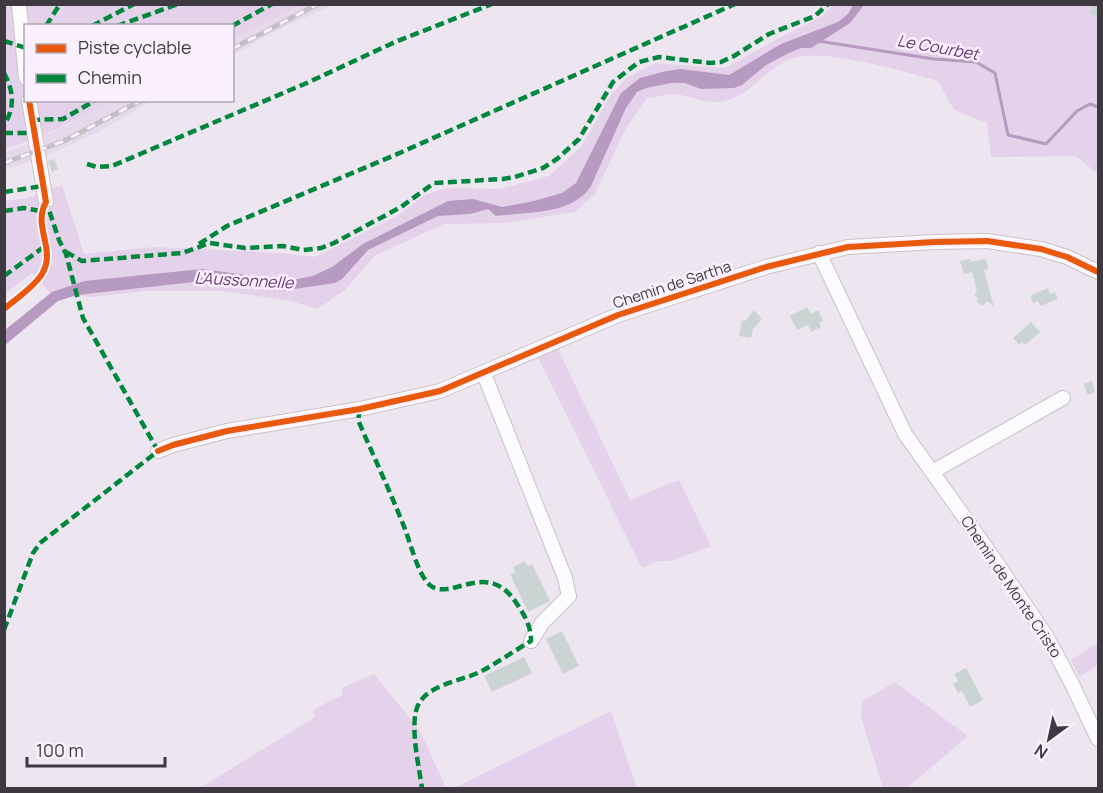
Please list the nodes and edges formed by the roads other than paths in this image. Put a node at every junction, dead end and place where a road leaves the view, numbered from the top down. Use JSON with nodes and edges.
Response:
{"nodes":[{"id":1,"x":19,"y":4,"type":"edge"},
{"id":2,"x":24,"y":57,"type":"edge"},
{"id":3,"x":28,"y":102,"type":"edge"},
{"id":4,"x":46,"y":202,"type":"dead end"},
{"id":5,"x":819,"y":254,"type":"junction"},
{"id":6,"x":1098,"y":272,"type":"edge"},
{"id":7,"x":484,"y":374,"type":"junction"},
{"id":8,"x":1063,"y":398,"type":"dead end"},
{"id":9,"x":158,"y":451,"type":"dead end"},
{"id":10,"x":932,"y":472,"type":"junction"},
{"id":11,"x":531,"y":641,"type":"dead end"},
{"id":12,"x":1098,"y":739,"type":"edge"}],
"edges":[{"from":1,"to":2,"type":"street"},
{"from":3,"to":4,"type":"street"},
{"from":5,"to":6,"type":"street","name":"Chemin de Sartha"},
{"from":5,"to":7,"type":"street","name":"Chemin de Sartha"},
{"from":5,"to":10,"type":"street","name":"Chemin de Monte Cristo"},
{"from":7,"to":9,"type":"street","name":"Chemin de Sartha"},
{"from":7,"to":11,"type":"street"},
{"from":8,"to":10,"type":"street"},
{"from":10,"to":12,"type":"street","name":"Chemin de Monte Cristo"}]}
